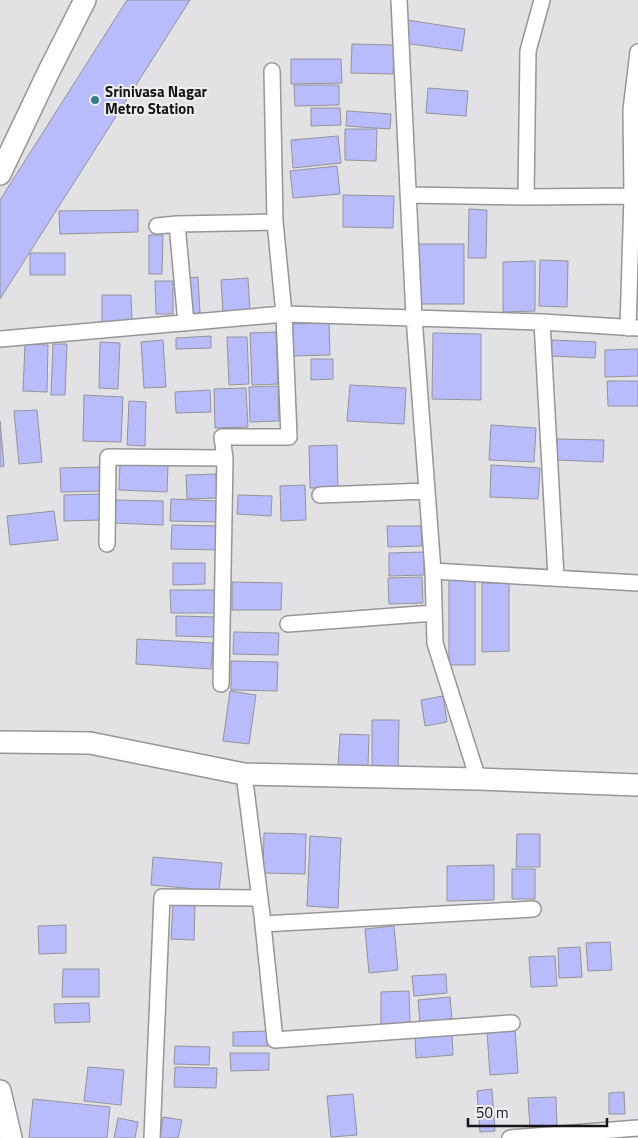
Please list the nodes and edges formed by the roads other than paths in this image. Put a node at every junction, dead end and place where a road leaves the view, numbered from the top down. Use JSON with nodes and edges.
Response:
{"nodes":[{"id":1,"x":85,"y":0,"type":"edge"},
{"id":2,"x":399,"y":0,"type":"edge"},
{"id":3,"x":542,"y":0,"type":"edge"},
{"id":4,"x":638,"y":52,"type":"edge"},
{"id":5,"x":272,"y":71,"type":"dead end"},
{"id":6,"x":0,"y":174,"type":"edge"},
{"id":7,"x":408,"y":195,"type":"junction"},
{"id":8,"x":632,"y":196,"type":"junction"},
{"id":9,"x":526,"y":197,"type":"junction"},
{"id":10,"x":275,"y":222,"type":"junction"},
{"id":11,"x":177,"y":224,"type":"junction"},
{"id":12,"x":157,"y":226,"type":"dead end"},
{"id":13,"x":284,"y":314,"type":"junction"},
{"id":14,"x":414,"y":318,"type":"junction"},
{"id":15,"x":542,"y":322,"type":"junction"},
{"id":16,"x":186,"y":323,"type":"junction"},
{"id":17,"x":633,"y":328,"type":"edge"},
{"id":18,"x":0,"y":339,"type":"edge"},
{"id":19,"x":225,"y":458,"type":"junction"},
{"id":20,"x":427,"y":491,"type":"junction"},
{"id":21,"x":320,"y":495,"type":"dead end"},
{"id":22,"x":107,"y":544,"type":"dead end"},
{"id":23,"x":433,"y":571,"type":"junction"},
{"id":24,"x":556,"y":577,"type":"junction"},
{"id":25,"x":638,"y":583,"type":"edge"},
{"id":26,"x":434,"y":613,"type":"junction"},
{"id":27,"x":288,"y":624,"type":"dead end"},
{"id":28,"x":221,"y":684,"type":"dead end"},
{"id":29,"x":0,"y":742,"type":"edge"},
{"id":30,"x":244,"y":774,"type":"junction"},
{"id":31,"x":478,"y":779,"type":"junction"},
{"id":32,"x":638,"y":785,"type":"edge"},
{"id":33,"x":260,"y":898,"type":"junction"},
{"id":34,"x":533,"y":909,"type":"dead end"},
{"id":35,"x":263,"y":924,"type":"junction"},
{"id":36,"x":512,"y":1023,"type":"dead end"},
{"id":37,"x":0,"y":1091,"type":"edge"},
{"id":38,"x":638,"y":1128,"type":"edge"},
{"id":39,"x":591,"y":1135,"type":"edge"},
{"id":40,"x":11,"y":1138,"type":"edge"},
{"id":41,"x":152,"y":1138,"type":"edge"},
{"id":42,"x":510,"y":1138,"type":"edge"}],
"edges":[{"from":1,"to":6,"type":"street"},
{"from":2,"to":7,"type":"street"},
{"from":3,"to":9,"type":"street"},
{"from":4,"to":8,"type":"street"},
{"from":5,"to":10,"type":"street"},
{"from":7,"to":9,"type":"street"},
{"from":7,"to":14,"type":"street"},
{"from":8,"to":9,"type":"street"},
{"from":8,"to":17,"type":"street"},
{"from":10,"to":11,"type":"street"},
{"from":10,"to":13,"type":"street"},
{"from":11,"to":12,"type":"street"},
{"from":11,"to":16,"type":"street"},
{"from":13,"to":14,"type":"street"},
{"from":13,"to":16,"type":"street"},
{"from":13,"to":19,"type":"street"},
{"from":14,"to":15,"type":"street"},
{"from":14,"to":20,"type":"street"},
{"from":15,"to":17,"type":"street"},
{"from":15,"to":24,"type":"street"},
{"from":16,"to":18,"type":"street"},
{"from":19,"to":22,"type":"street"},
{"from":19,"to":28,"type":"street"},
{"from":20,"to":21,"type":"street"},
{"from":20,"to":23,"type":"street"},
{"from":23,"to":24,"type":"street"},
{"from":23,"to":26,"type":"street"},
{"from":24,"to":25,"type":"street"},
{"from":26,"to":27,"type":"street"},
{"from":26,"to":31,"type":"street"},
{"from":29,"to":30,"type":"street"},
{"from":30,"to":31,"type":"street"},
{"from":30,"to":33,"type":"street"},
{"from":31,"to":32,"type":"street"},
{"from":33,"to":35,"type":"street"},
{"from":33,"to":41,"type":"street"},
{"from":34,"to":35,"type":"street"},
{"from":35,"to":36,"type":"street"},
{"from":37,"to":40,"type":"street"},
{"from":38,"to":39,"type":"street"},
{"from":39,"to":42,"type":"street"}]}
